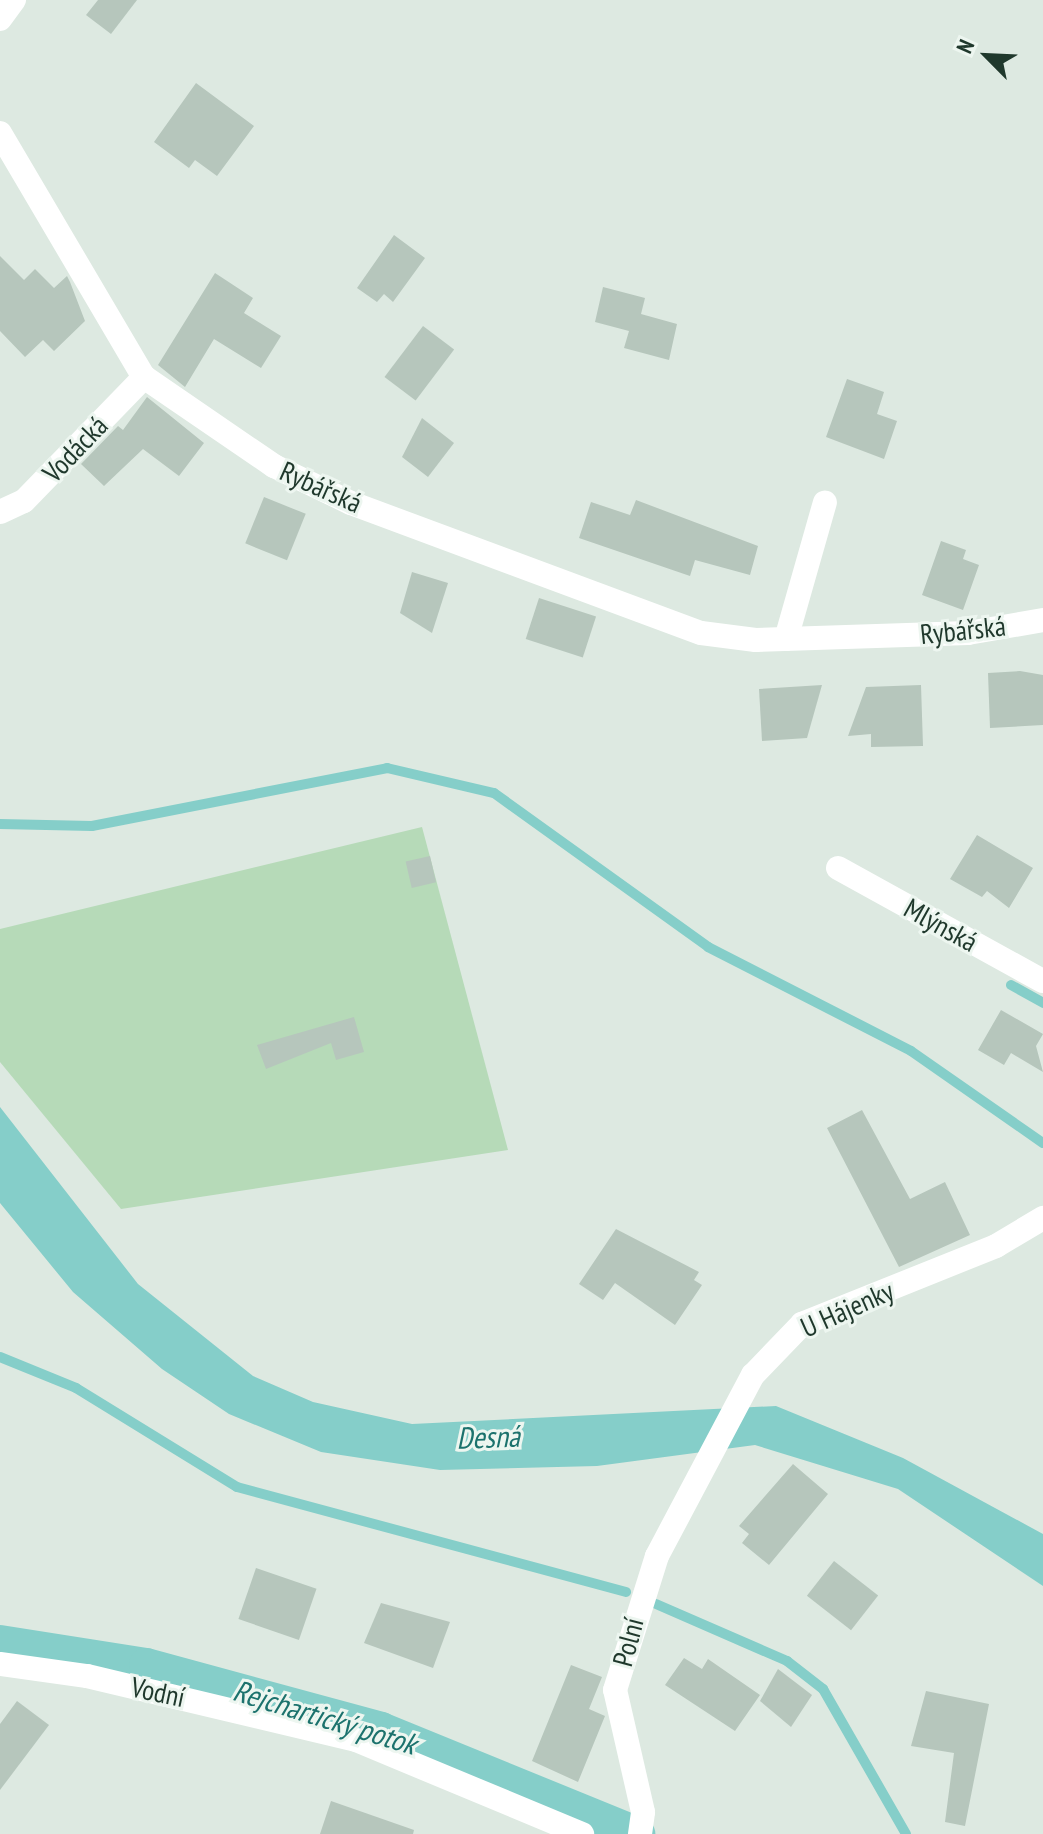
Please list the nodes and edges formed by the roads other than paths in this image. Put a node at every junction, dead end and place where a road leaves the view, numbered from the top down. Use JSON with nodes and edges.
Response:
{"nodes":[{"id":1,"x":14,"y":0,"type":"edge"},
{"id":2,"x":0,"y":19,"type":"edge"},
{"id":3,"x":0,"y":133,"type":"edge"},
{"id":4,"x":144,"y":377,"type":"junction"},
{"id":5,"x":825,"y":502,"type":"dead end"},
{"id":6,"x":0,"y":512,"type":"edge"},
{"id":7,"x":1043,"y":620,"type":"edge"},
{"id":8,"x":786,"y":639,"type":"junction"},
{"id":9,"x":838,"y":868,"type":"dead end"},
{"id":10,"x":1043,"y":981,"type":"edge"},
{"id":11,"x":1043,"y":1218,"type":"edge"},
{"id":12,"x":705,"y":1462,"type":"joint"},
{"id":13,"x":0,"y":1664,"type":"edge"},
{"id":14,"x":641,"y":1823,"type":"edge"},
{"id":15,"x":582,"y":1834,"type":"edge"}],
"edges":[{"from":1,"to":2,"type":"street"},
{"from":3,"to":4,"type":"street","name":"Rybářská"},
{"from":4,"to":6,"type":"street","name":"Vodácká"},
{"from":4,"to":8,"type":"street","name":"Rybářská"},
{"from":5,"to":8,"type":"street"},
{"from":7,"to":8,"type":"street","name":"Rybářská"},
{"from":9,"to":10,"type":"street","name":"Mlýnská"},
{"from":11,"to":12,"type":"street","name":"U Hájenky"},
{"from":12,"to":14,"type":"street","name":"Polní"},
{"from":13,"to":15,"type":"street","name":"Vodní"}]}
